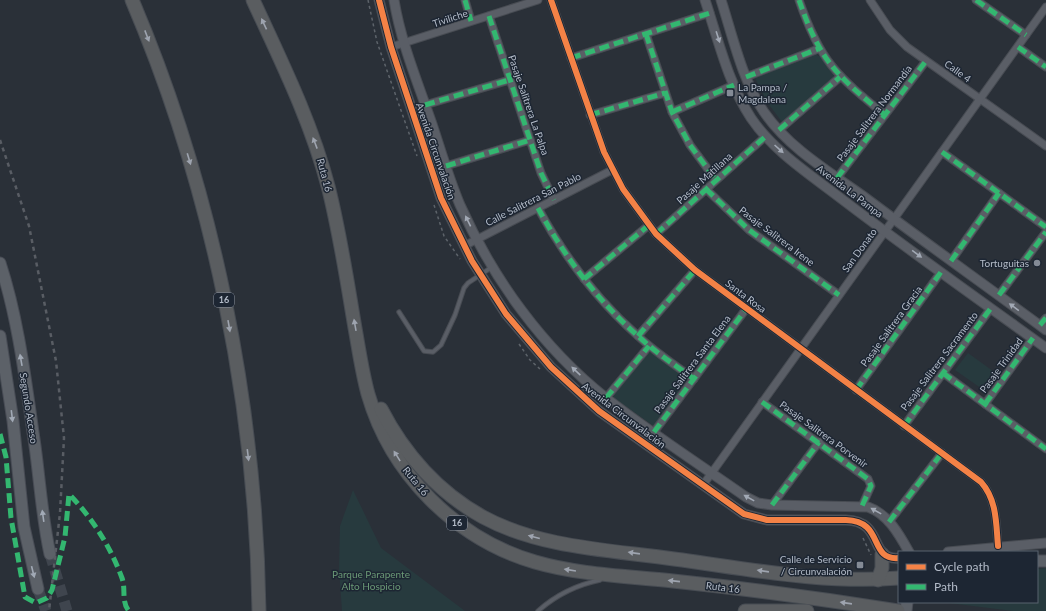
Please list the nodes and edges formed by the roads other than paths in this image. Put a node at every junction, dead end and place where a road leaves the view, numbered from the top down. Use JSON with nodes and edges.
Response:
{"nodes":[{"id":1,"x":132,"y":0,"type":"edge"},
{"id":2,"x":253,"y":0,"type":"edge"},
{"id":3,"x":379,"y":0,"type":"edge"},
{"id":4,"x":394,"y":0,"type":"edge"},
{"id":5,"x":465,"y":0,"type":"edge"},
{"id":6,"x":538,"y":0,"type":"edge"},
{"id":7,"x":551,"y":0,"type":"edge"},
{"id":8,"x":705,"y":0,"type":"edge"},
{"id":9,"x":721,"y":0,"type":"edge"},
{"id":10,"x":799,"y":0,"type":"edge"},
{"id":11,"x":870,"y":0,"type":"edge"},
{"id":12,"x":976,"y":0,"type":"edge"},
{"id":13,"x":1046,"y":7,"type":"edge"},
{"id":14,"x":710,"y":13,"type":"junction"},
{"id":15,"x":489,"y":16,"type":"junction"},
{"id":16,"x":470,"y":22,"type":"junction"},
{"id":17,"x":646,"y":34,"type":"junction"},
{"id":18,"x":1026,"y":35,"type":"junction"},
{"id":19,"x":404,"y":43,"type":"junction"},
{"id":20,"x":391,"y":47,"type":"junction"},
{"id":21,"x":1018,"y":47,"type":"junction"},
{"id":22,"x":818,"y":49,"type":"junction"},
{"id":23,"x":571,"y":58,"type":"junction"},
{"id":24,"x":926,"y":61,"type":"junction"},
{"id":25,"x":1046,"y":67,"type":"edge"},
{"id":26,"x":746,"y":77,"type":"junction"},
{"id":27,"x":840,"y":77,"type":"junction"},
{"id":28,"x":509,"y":80,"type":"junction"},
{"id":29,"x":734,"y":85,"type":"junction"},
{"id":30,"x":665,"y":93,"type":"junction"},
{"id":31,"x":980,"y":99,"type":"junction"},
{"id":32,"x":425,"y":105,"type":"junction"},
{"id":33,"x":672,"y":112,"type":"junction"},
{"id":34,"x":590,"y":115,"type":"junction"},
{"id":35,"x":885,"y":115,"type":"junction"},
{"id":36,"x":779,"y":130,"type":"junction"},
{"id":37,"x":766,"y":136,"type":"junction"},
{"id":38,"x":530,"y":140,"type":"junction"},
{"id":39,"x":1046,"y":146,"type":"edge"},
{"id":40,"x":942,"y":152,"type":"junction"},
{"id":41,"x":446,"y":166,"type":"junction"},
{"id":42,"x":612,"y":170,"type":"junction"},
{"id":43,"x":838,"y":178,"type":"junction"},
{"id":44,"x":716,"y":180,"type":"junction"},
{"id":45,"x":706,"y":189,"type":"junction"},
{"id":46,"x":999,"y":193,"type":"junction"},
{"id":47,"x":554,"y":200,"type":"junction"},
{"id":48,"x":538,"y":208,"type":"junction"},
{"id":49,"x":894,"y":220,"type":"junction"},
{"id":50,"x":649,"y":225,"type":"junction"},
{"id":51,"x":1046,"y":227,"type":"edge"},
{"id":52,"x":885,"y":232,"type":"junction"},
{"id":53,"x":1046,"y":232,"type":"edge"},
{"id":54,"x":656,"y":234,"type":"junction"},
{"id":55,"x":477,"y":240,"type":"junction"},
{"id":56,"x":464,"y":246,"type":"junction"},
{"id":57,"x":951,"y":261,"type":"junction"},
{"id":58,"x":0,"y":263,"type":"edge"},
{"id":59,"x":493,"y":267,"type":"junction"},
{"id":60,"x":695,"y":270,"type":"junction"},
{"id":61,"x":941,"y":272,"type":"junction"},
{"id":62,"x":480,"y":275,"type":"junction"},
{"id":63,"x":584,"y":278,"type":"junction"},
{"id":64,"x":839,"y":295,"type":"junction"},
{"id":65,"x":999,"y":295,"type":"junction"},
{"id":66,"x":991,"y":308,"type":"junction"},
{"id":67,"x":746,"y":309,"type":"junction"},
{"id":68,"x":399,"y":312,"type":"dead end"},
{"id":69,"x":1046,"y":318,"type":"edge"},
{"id":70,"x":1043,"y":328,"type":"edge"},
{"id":71,"x":0,"y":336,"type":"edge"},
{"id":72,"x":638,"y":336,"type":"junction"},
{"id":73,"x":1033,"y":338,"type":"junction"},
{"id":74,"x":649,"y":346,"type":"junction"},
{"id":75,"x":1046,"y":348,"type":"edge"},
{"id":76,"x":800,"y":349,"type":"junction"},
{"id":77,"x":362,"y":363,"type":"junction"},
{"id":78,"x":943,"y":373,"type":"junction"},
{"id":79,"x":694,"y":379,"type":"junction"},
{"id":80,"x":856,"y":390,"type":"junction"},
{"id":81,"x":606,"y":398,"type":"junction"},
{"id":82,"x":762,"y":402,"type":"junction"},
{"id":83,"x":985,"y":404,"type":"junction"},
{"id":84,"x":904,"y":426,"type":"junction"},
{"id":85,"x":654,"y":432,"type":"junction"},
{"id":86,"x":818,"y":442,"type":"junction"},
{"id":87,"x":1046,"y":449,"type":"edge"},
{"id":88,"x":942,"y":453,"type":"junction"},
{"id":89,"x":712,"y":473,"type":"junction"},
{"id":90,"x":703,"y":485,"type":"junction"},
{"id":91,"x":772,"y":505,"type":"junction"},
{"id":92,"x":862,"y":506,"type":"junction"},
{"id":93,"x":889,"y":522,"type":"junction"},
{"id":94,"x":1046,"y":543,"type":"edge"},
{"id":95,"x":998,"y":546,"type":"junction"},
{"id":96,"x":908,"y":551,"type":"edge"},
{"id":97,"x":956,"y":551,"type":"edge"},
{"id":98,"x":881,"y":553,"type":"junction"},
{"id":99,"x":50,"y":554,"type":"tunnel mouth"},
{"id":100,"x":898,"y":558,"type":"edge"},
{"id":101,"x":636,"y":578,"type":"junction"},
{"id":102,"x":898,"y":578,"type":"edge"},
{"id":103,"x":878,"y":580,"type":"junction"},
{"id":104,"x":38,"y":589,"type":"tunnel mouth"},
{"id":105,"x":259,"y":611,"type":"edge"},
{"id":106,"x":538,"y":611,"type":"edge"},
{"id":107,"x":745,"y":611,"type":"edge"},
{"id":108,"x":807,"y":611,"type":"edge"},
{"id":109,"x":898,"y":611,"type":"edge"}],
"edges":[{"from":1,"to":105,"type":"highway","number":"16","one_way":true},
{"from":77,"to":2,"type":"highway","name":"Ruta 16","number":"16","one_way":true},
{"from":3,"to":20,"type":"street","name":"Avenida Circunvalación"},
{"from":4,"to":19,"type":"street","name":"Avenida Circunvalación"},
{"from":5,"to":16,"type":"street"},
{"from":6,"to":15,"type":"street","name":"Tiviliche"},
{"from":7,"to":23,"type":"street","name":"Santa Rosa"},
{"from":8,"to":14,"type":"street","name":"Avenida La Pampa"},
{"from":9,"to":26,"type":"street","name":"Avenida La Pampa"},
{"from":10,"to":22,"type":"street"},
{"from":11,"to":24,"type":"street","name":"Calle 4"},
{"from":12,"to":18,"type":"street"},
{"from":13,"to":18,"type":"street","name":"San Donato"},
{"from":14,"to":17,"type":"street"},
{"from":14,"to":29,"type":"street","name":"Avenida La Pampa","one_way":true},
{"from":15,"to":16,"type":"street","name":"Tiviliche"},
{"from":15,"to":28,"type":"street","name":"Pasaje Salitrera La Palpa"},
{"from":16,"to":19,"type":"street","name":"Tiviliche"},
{"from":17,"to":23,"type":"street"},
{"from":17,"to":30,"type":"street"},
{"from":18,"to":21,"type":"street","name":"San Donato"},
{"from":19,"to":20,"type":"street","name":"Tiviliche"},
{"from":19,"to":32,"type":"street","name":"Avenida Circunvalación"},
{"from":20,"to":56,"type":"street","name":"Avenida Circunvalación"},
{"from":21,"to":25,"type":"street"},
{"from":21,"to":31,"type":"street","name":"San Donato"},
{"from":22,"to":26,"type":"street"},
{"from":22,"to":27,"type":"street"},
{"from":23,"to":34,"type":"street","name":"Santa Rosa"},
{"from":24,"to":31,"type":"street","name":"Calle 4"},
{"from":24,"to":35,"type":"street","name":"Pasaje Salitrera Normandía"},
{"from":26,"to":36,"type":"street","name":"Avenida La Pampa"},
{"from":27,"to":35,"type":"street"},
{"from":27,"to":36,"type":"street"},
{"from":28,"to":32,"type":"street"},
{"from":28,"to":38,"type":"street","name":"Pasaje Salitrera La Palpa"},
{"from":29,"to":33,"type":"street"},
{"from":29,"to":37,"type":"street","name":"Avenida La Pampa"},
{"from":30,"to":33,"type":"street"},
{"from":30,"to":34,"type":"street"},
{"from":31,"to":39,"type":"street","name":"Calle 4"},
{"from":31,"to":40,"type":"street","name":"San Donato"},
{"from":32,"to":41,"type":"street","name":"Avenida Circunvalación"},
{"from":33,"to":44,"type":"street"},
{"from":34,"to":42,"type":"street","name":"Santa Rosa"},
{"from":35,"to":43,"type":"street","name":"Pasaje Salitrera Normandía"},
{"from":36,"to":43,"type":"street","name":"Avenida La Pampa"},
{"from":37,"to":44,"type":"street","name":"Pasaje Matillana"},
{"from":37,"to":52,"type":"street","name":"Avenida La Pampa","one_way":true},
{"from":38,"to":41,"type":"street"},
{"from":38,"to":47,"type":"street","name":"Pasaje Salitrera La Palpa"},
{"from":40,"to":46,"type":"street"},
{"from":40,"to":49,"type":"street","name":"San Donato"},
{"from":55,"to":41,"type":"street","name":"Avenida Circunvalación","one_way":true},
{"from":42,"to":47,"type":"street","name":"Calle Salitrera San Pablo"},
{"from":42,"to":50,"type":"street","name":"Santa Rosa"},
{"from":43,"to":49,"type":"street","name":"Avenida La Pampa"},
{"from":44,"to":45,"type":"street","name":"Pasaje Matillana"},
{"from":45,"to":54,"type":"street","name":"Pasaje Matillana"},
{"from":45,"to":64,"type":"street","name":"Pasaje Salitrera Irene"},
{"from":46,"to":51,"type":"street"},
{"from":46,"to":57,"type":"street"},
{"from":47,"to":48,"type":"street","name":"Calle Salitrera San Pablo"},
{"from":48,"to":55,"type":"street","name":"Calle Salitrera San Pablo"},
{"from":48,"to":63,"type":"street"},
{"from":49,"to":52,"type":"street","name":"San Donato"},
{"from":49,"to":57,"type":"street","name":"Avenida La Pampa"},
{"from":50,"to":54,"type":"street","name":"Santa Rosa"},
{"from":50,"to":63,"type":"street"},
{"from":52,"to":61,"type":"street","name":"Avenida La Pampa","one_way":true},
{"from":52,"to":64,"type":"street","name":"San Donato"},
{"from":53,"to":65,"type":"street"},
{"from":54,"to":60,"type":"street","name":"Santa Rosa"},
{"from":55,"to":56,"type":"street","name":"Calle Salitrera San Pablo"},
{"from":55,"to":59,"type":"street","name":"Avenida Circunvalación"},
{"from":56,"to":62,"type":"street","name":"Avenida Circunvalación"},
{"from":57,"to":65,"type":"street","name":"Avenida La Pampa"},
{"from":99,"to":58,"type":"main road","name":"Segundo Acceso","one_way":true},
{"from":59,"to":62,"type":"lane"},
{"from":81,"to":59,"type":"street","name":"Avenida Circunvalación","one_way":true},
{"from":60,"to":67,"type":"street","name":"Santa Rosa"},
{"from":60,"to":72,"type":"street"},
{"from":61,"to":66,"type":"street","name":"Avenida La Pampa"},
{"from":61,"to":80,"type":"street","name":"Pasaje Salitrera Gracia"},
{"from":62,"to":68,"type":"lane"},
{"from":62,"to":90,"type":"street","name":"Avenida Circunvalación"},
{"from":63,"to":72,"type":"street"},
{"from":64,"to":76,"type":"street","name":"San Donato"},
{"from":70,"to":65,"type":"street","name":"Avenida La Pampa","one_way":true},
{"from":66,"to":73,"type":"street","name":"Avenida La Pampa"},
{"from":66,"to":78,"type":"street","name":"Pasaje Salitrera Sacramento"},
{"from":67,"to":76,"type":"street","name":"Santa Rosa"},
{"from":67,"to":79,"type":"street","name":"Pasaje Salitrera Santa Elena"},
{"from":69,"to":70,"type":"street"},
{"from":71,"to":104,"type":"main road","name":"Segundo Acceso","one_way":true},
{"from":72,"to":74,"type":"street"},
{"from":73,"to":75,"type":"street","name":"Avenida La Pampa"},
{"from":73,"to":83,"type":"street","name":"Pasaje Trinidad"},
{"from":74,"to":79,"type":"street"},
{"from":74,"to":81,"type":"street"},
{"from":76,"to":80,"type":"street","name":"Santa Rosa"},
{"from":76,"to":82,"type":"street","name":"San Donato"},
{"from":101,"to":77,"type":"highway","name":"Ruta 16","number":"16","one_way":true},
{"from":103,"to":77,"type":"highway","one_way":true},
{"from":78,"to":83,"type":"street"},
{"from":78,"to":84,"type":"street","name":"Pasaje Salitrera Sacramento"},
{"from":79,"to":85,"type":"street","name":"Pasaje Salitrera Santa Elena"},
{"from":80,"to":84,"type":"street","name":"Santa Rosa"},
{"from":81,"to":85,"type":"street","name":"Avenida Circunvalación"},
{"from":82,"to":86,"type":"street","name":"Pasaje Salitrera Porvenir"},
{"from":82,"to":89,"type":"street","name":"San Donato"},
{"from":83,"to":87,"type":"street"},
{"from":84,"to":88,"type":"street","name":"Santa Rosa"},
{"from":85,"to":89,"type":"street","name":"Avenida Circunvalación"},
{"from":86,"to":91,"type":"street"},
{"from":86,"to":92,"type":"street","name":"Pasaje Salitrera Porvenir"},
{"from":88,"to":93,"type":"street"},
{"from":88,"to":95,"type":"street","name":"Santa Rosa"},
{"from":89,"to":90,"type":"street","name":"San Donato"},
{"from":91,"to":89,"type":"street","name":"Avenida Circunvalación","one_way":true},
{"from":90,"to":98,"type":"street","name":"Avenida Circunvalación"},
{"from":91,"to":92,"type":"street","name":"Avenida Circunvalación"},
{"from":93,"to":92,"type":"street","name":"Avenida Circunvalación","one_way":true},
{"from":93,"to":96,"type":"street","name":"Avenida Circunvalación"},
{"from":94,"to":95,"type":"street"},
{"from":95,"to":97,"type":"street"},
{"from":98,"to":100,"type":"street"},
{"from":98,"to":103,"type":"highway"},
{"from":101,"to":106,"type":"lane"},
{"from":109,"to":101,"type":"highway","name":"Ruta 16","number":"16","one_way":true},
{"from":102,"to":103,"type":"highway"},
{"from":107,"to":108,"type":"highway"}]}
